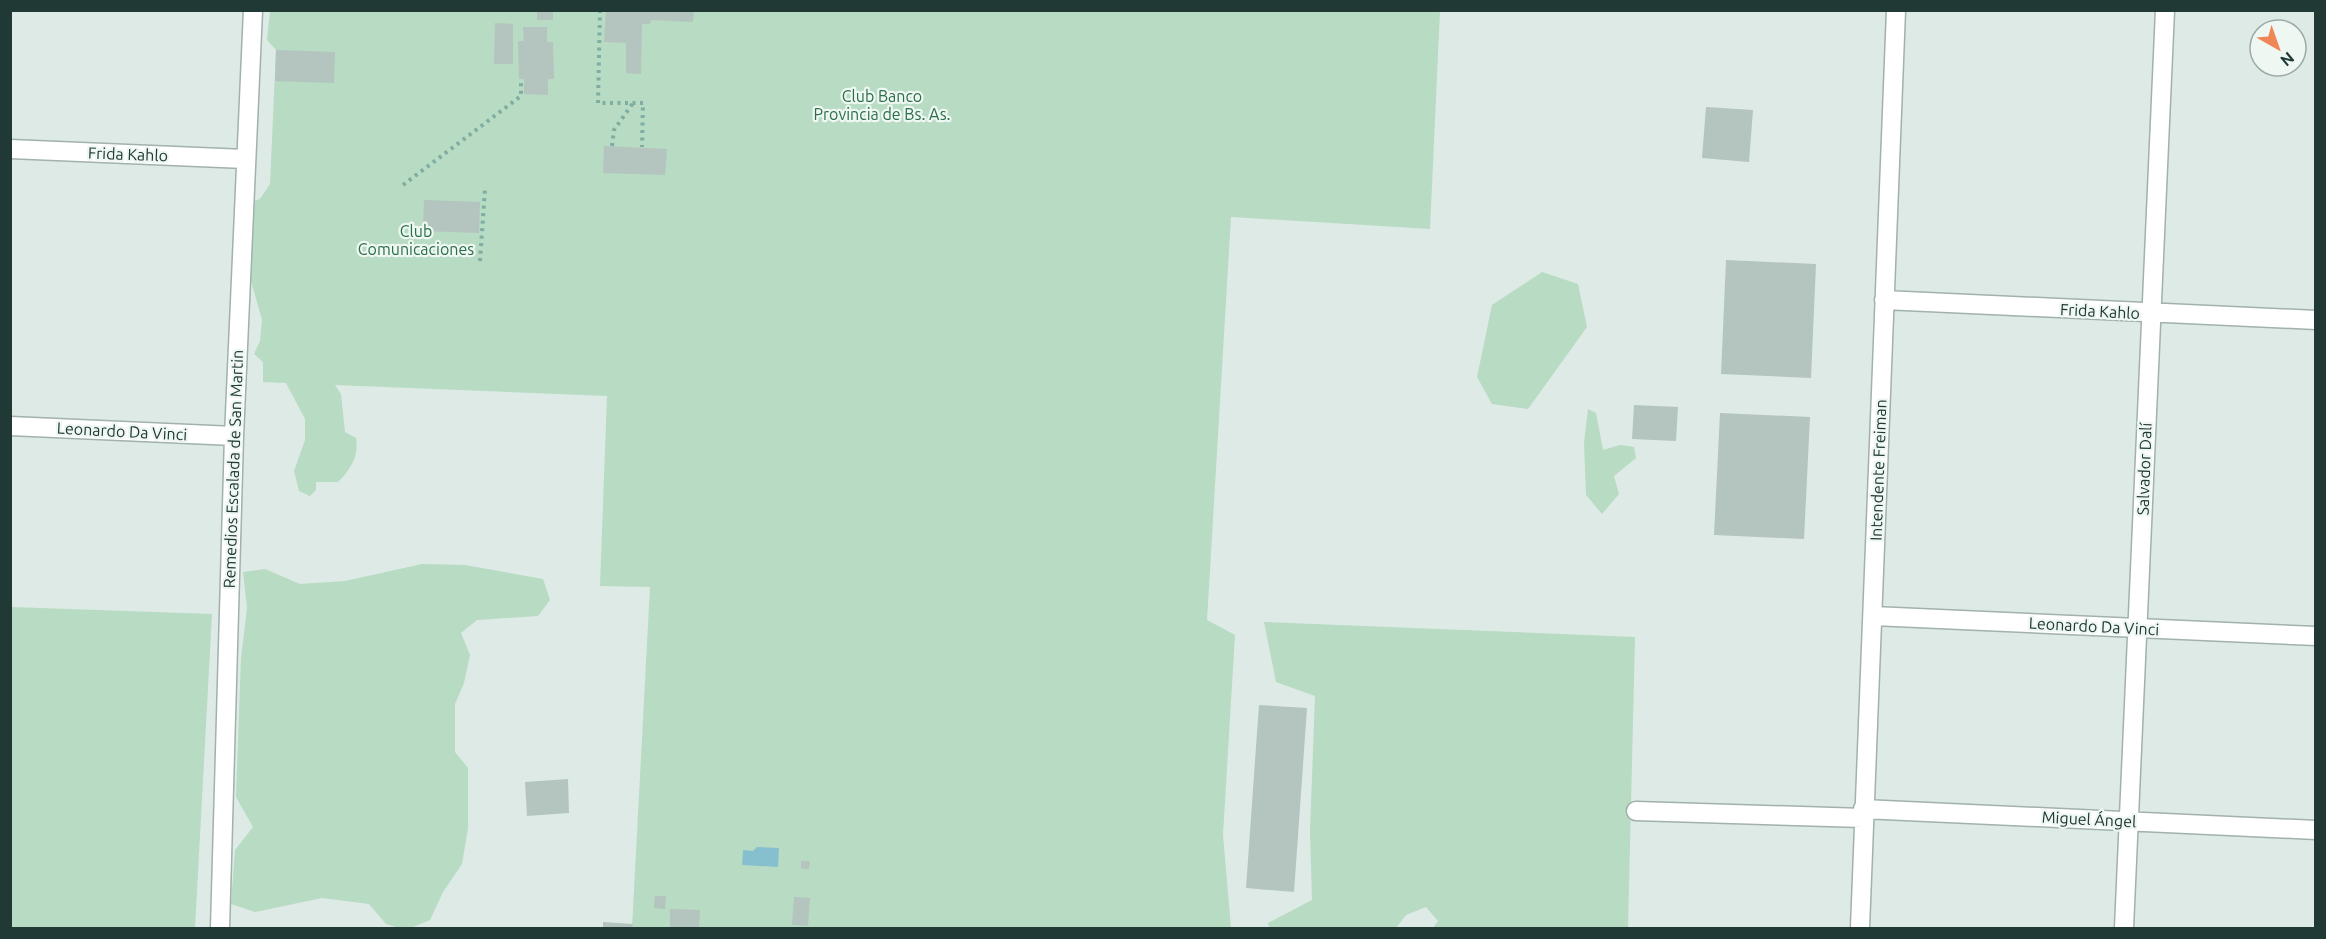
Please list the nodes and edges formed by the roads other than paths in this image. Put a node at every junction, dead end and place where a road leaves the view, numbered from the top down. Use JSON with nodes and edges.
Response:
{"nodes":[{"id":1,"x":253,"y":10,"type":"edge"},
{"id":2,"x":1896,"y":10,"type":"edge"},
{"id":3,"x":2165,"y":10,"type":"edge"},
{"id":4,"x":10,"y":149,"type":"edge"},
{"id":5,"x":245,"y":159,"type":"junction"},
{"id":6,"x":1884,"y":300,"type":"junction"},
{"id":7,"x":2150,"y":313,"type":"junction"},
{"id":8,"x":2316,"y":320,"type":"edge"},
{"id":9,"x":10,"y":426,"type":"edge"},
{"id":10,"x":234,"y":436,"type":"junction"},
{"id":11,"x":1873,"y":616,"type":"junction"},
{"id":12,"x":2139,"y":628,"type":"junction"},
{"id":13,"x":2316,"y":636,"type":"edge"},
{"id":14,"x":1636,"y":812,"type":"dead end"},
{"id":15,"x":1863,"y":814,"type":"junction"},
{"id":16,"x":2129,"y":821,"type":"junction"},
{"id":17,"x":2316,"y":830,"type":"edge"},
{"id":18,"x":220,"y":928,"type":"edge"},
{"id":19,"x":1860,"y":928,"type":"edge"},
{"id":20,"x":2124,"y":928,"type":"edge"}],
"edges":[{"from":1,"to":5,"type":"street","name":"Remedios Escalada de San Martin"},
{"from":2,"to":6,"type":"street","name":"Intendente Freiman"},
{"from":3,"to":7,"type":"street","name":"Salvador Dalí"},
{"from":4,"to":5,"type":"street","name":"Frida Kahlo"},
{"from":5,"to":10,"type":"street","name":"Remedios Escalada de San Martin"},
{"from":6,"to":7,"type":"street","name":"Frida Kahlo"},
{"from":6,"to":11,"type":"street","name":"Intendente Freiman"},
{"from":7,"to":8,"type":"street","name":"Frida Kahlo"},
{"from":7,"to":12,"type":"street","name":"Salvador Dalí"},
{"from":9,"to":10,"type":"street","name":"Leonardo Da Vinci"},
{"from":10,"to":18,"type":"street","name":"Remedios Escalada de San Martin"},
{"from":11,"to":12,"type":"street","name":"Leonardo Da Vinci"},
{"from":11,"to":15,"type":"street","name":"Intendente Freiman"},
{"from":12,"to":13,"type":"street","name":"Leonardo Da Vinci"},
{"from":12,"to":16,"type":"street","name":"Salvador Dalí"},
{"from":14,"to":15,"type":"street","name":"Miguel Ángel"},
{"from":15,"to":16,"type":"street","name":"Miguel Ángel"},
{"from":15,"to":19,"type":"street","name":"Intendente Freiman"},
{"from":16,"to":17,"type":"street","name":"Miguel Ángel"},
{"from":16,"to":20,"type":"street","name":"Salvador Dalí"}]}
